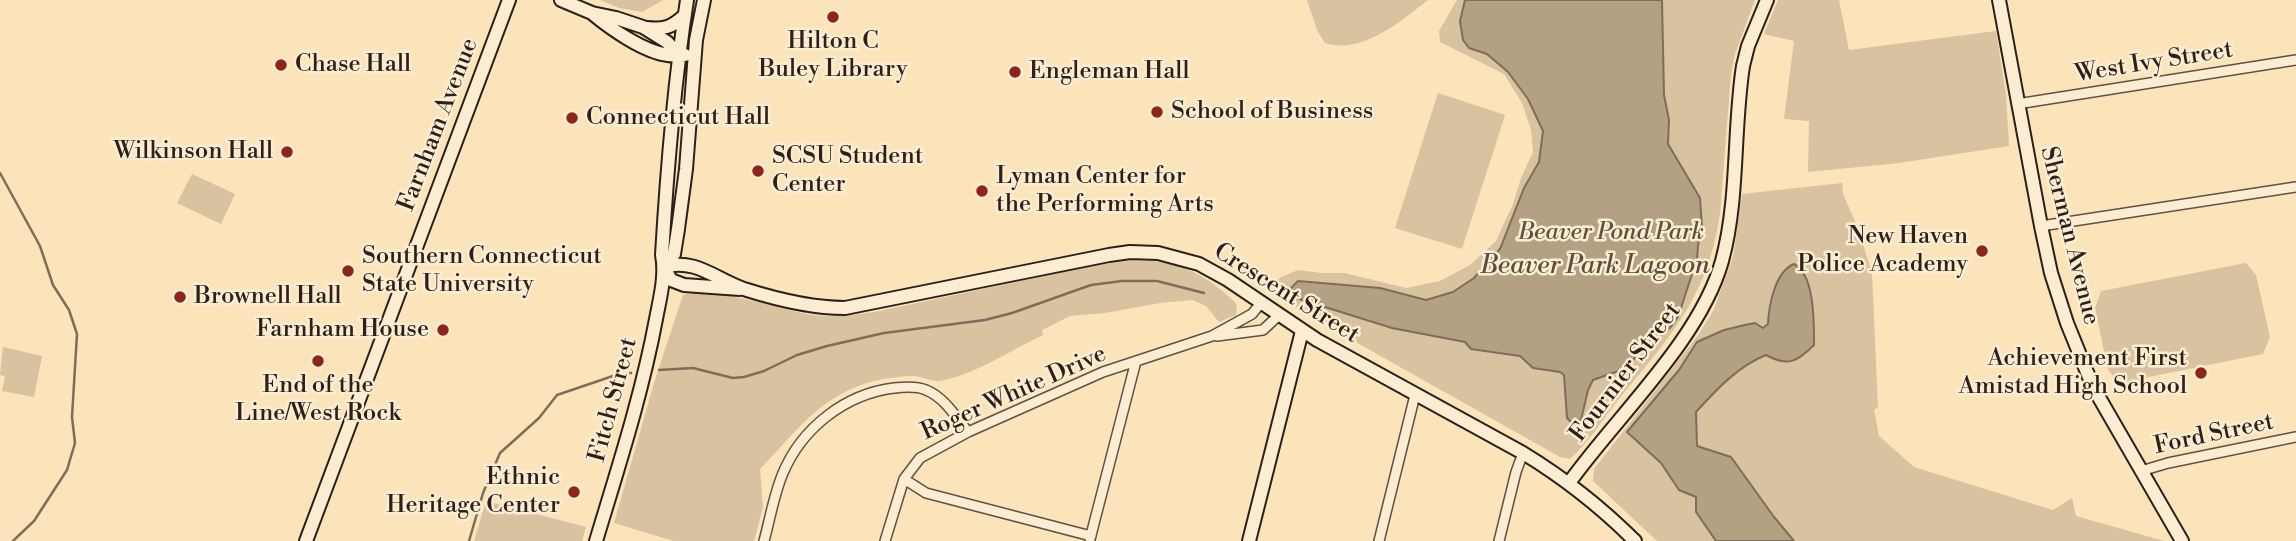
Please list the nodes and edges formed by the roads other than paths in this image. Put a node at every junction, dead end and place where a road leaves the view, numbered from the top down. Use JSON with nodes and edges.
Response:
{"nodes":[{"id":1,"x":509,"y":0,"type":"edge"},
{"id":2,"x":561,"y":0,"type":"edge"},
{"id":3,"x":687,"y":0,"type":"edge"},
{"id":4,"x":704,"y":0,"type":"edge"},
{"id":5,"x":1767,"y":0,"type":"edge"},
{"id":6,"x":1999,"y":0,"type":"edge"},
{"id":7,"x":592,"y":13,"type":"junction"},
{"id":8,"x":684,"y":16,"type":"junction"},
{"id":9,"x":643,"y":27,"type":"junction"},
{"id":10,"x":679,"y":55,"type":"junction"},
{"id":11,"x":695,"y":56,"type":"junction"},
{"id":12,"x":2296,"y":60,"type":"edge"},
{"id":13,"x":2017,"y":104,"type":"junction"},
{"id":14,"x":2296,"y":187,"type":"edge"},
{"id":15,"x":2041,"y":226,"type":"junction"},
{"id":16,"x":664,"y":267,"type":"junction"},
{"id":17,"x":744,"y":289,"type":"junction"},
{"id":18,"x":1261,"y":303,"type":"junction"},
{"id":19,"x":1279,"y":316,"type":"junction"},
{"id":20,"x":1302,"y":331,"type":"junction"},
{"id":21,"x":1212,"y":337,"type":"junction"},
{"id":22,"x":1136,"y":362,"type":"junction"},
{"id":23,"x":1415,"y":395,"type":"junction"},
{"id":24,"x":968,"y":432,"type":"junction"},
{"id":25,"x":2296,"y":437,"type":"edge"},
{"id":26,"x":1523,"y":453,"type":"junction"},
{"id":27,"x":2141,"y":471,"type":"junction"},
{"id":28,"x":904,"y":479,"type":"junction"},
{"id":29,"x":1569,"y":483,"type":"junction"},
{"id":30,"x":1090,"y":538,"type":"edge"},
{"id":31,"x":306,"y":541,"type":"edge"},
{"id":32,"x":596,"y":541,"type":"edge"},
{"id":33,"x":764,"y":541,"type":"edge"},
{"id":34,"x":885,"y":541,"type":"edge"},
{"id":35,"x":1249,"y":541,"type":"edge"},
{"id":36,"x":1378,"y":541,"type":"edge"},
{"id":37,"x":1499,"y":541,"type":"edge"},
{"id":38,"x":1635,"y":541,"type":"edge"},
{"id":39,"x":2182,"y":541,"type":"edge"}],
"edges":[{"from":1,"to":31,"type":"main road","name":"Farnham Avenue"},
{"from":2,"to":7,"type":"main road"},
{"from":3,"to":8,"type":"main road","name":"Fitch Street"},
{"from":4,"to":11,"type":"main road","name":"Fitch Street"},
{"from":5,"to":29,"type":"main road","name":"Fournier Street"},
{"from":6,"to":13,"type":"main road","name":"Sherman Avenue"},
{"from":7,"to":9,"type":"main road"},
{"from":7,"to":10,"type":"main road"},
{"from":8,"to":9,"type":"main road"},
{"from":8,"to":10,"type":"main road","name":"Fitch Street"},
{"from":9,"to":10,"type":"main road"},
{"from":10,"to":11,"type":"main road"},
{"from":10,"to":16,"type":"main road","name":"Fitch Street"},
{"from":11,"to":16,"type":"main road","name":"Fitch Street"},
{"from":12,"to":13,"type":"street","name":"West Ivy Street"},
{"from":13,"to":15,"type":"main road","name":"Sherman Avenue"},
{"from":14,"to":15,"type":"street"},
{"from":15,"to":27,"type":"main road","name":"Sherman Avenue"},
{"from":16,"to":17,"type":"main road","name":"Crescent Street"},
{"from":16,"to":17,"type":"main road","name":"Crescent Street"},
{"from":16,"to":32,"type":"main road","name":"Fitch Street"},
{"from":17,"to":18,"type":"main road","name":"Crescent Street"},
{"from":18,"to":19,"type":"main road","name":"Crescent Street"},
{"from":18,"to":21,"type":"street","name":"Roger White Drive"},
{"from":19,"to":20,"type":"main road","name":"Crescent Street"},
{"from":19,"to":21,"type":"street","name":"Roger White Drive"},
{"from":20,"to":23,"type":"main road","name":"Crescent Street"},
{"from":20,"to":35,"type":"main road"},
{"from":21,"to":22,"type":"street","name":"Roger White Drive"},
{"from":22,"to":24,"type":"street","name":"Roger White Drive"},
{"from":22,"to":30,"type":"street"},
{"from":23,"to":26,"type":"main road","name":"Crescent Street"},
{"from":23,"to":36,"type":"street"},
{"from":24,"to":28,"type":"street","name":"Roger White Drive"},
{"from":24,"to":33,"type":"street"},
{"from":25,"to":27,"type":"street","name":"Ford Street"},
{"from":26,"to":29,"type":"main road","name":"Crescent Street"},
{"from":26,"to":37,"type":"street"},
{"from":27,"to":39,"type":"main road","name":"Sherman Avenue"},
{"from":28,"to":30,"type":"street"},
{"from":28,"to":34,"type":"street","name":"Roger White Drive"},
{"from":29,"to":38,"type":"main road","name":"Crescent Street"}]}
